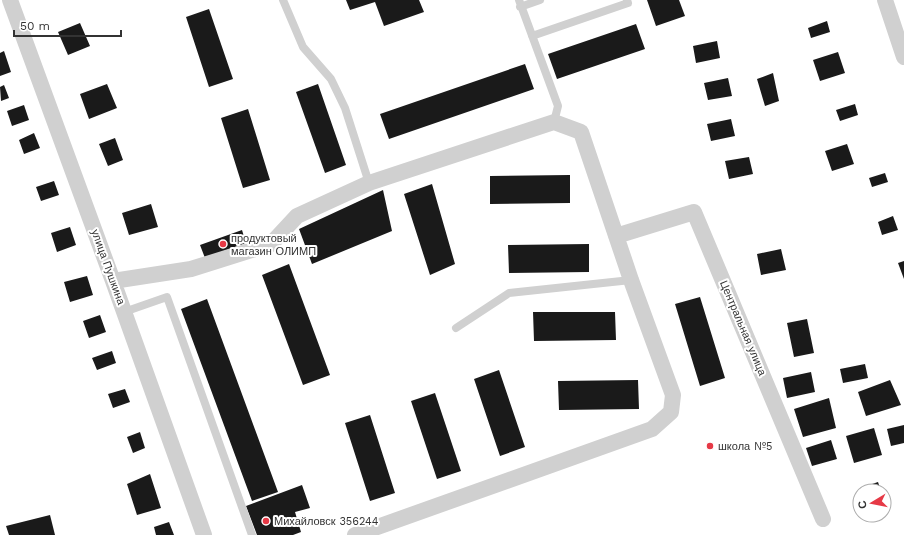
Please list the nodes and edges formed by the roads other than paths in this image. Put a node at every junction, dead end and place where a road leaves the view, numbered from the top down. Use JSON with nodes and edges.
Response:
{"nodes":[{"id":1,"x":10,"y":0,"type":"edge"},
{"id":2,"x":283,"y":0,"type":"edge"},
{"id":3,"x":540,"y":0,"type":"edge"},
{"id":4,"x":627,"y":0,"type":"edge"},
{"id":5,"x":886,"y":0,"type":"edge"},
{"id":6,"x":520,"y":3,"type":"edge"},
{"id":7,"x":532,"y":36,"type":"junction"},
{"id":8,"x":904,"y":57,"type":"edge"},
{"id":9,"x":554,"y":122,"type":"junction"},
{"id":10,"x":369,"y":183,"type":"junction"},
{"id":11,"x":616,"y":236,"type":"junction"},
{"id":12,"x":631,"y":280,"type":"junction"},
{"id":13,"x":114,"y":281,"type":"junction"},
{"id":14,"x":124,"y":312,"type":"junction"},
{"id":15,"x":456,"y":328,"type":"dead end"},
{"id":16,"x":823,"y":519,"type":"dead end"},
{"id":17,"x":204,"y":535,"type":"edge"},
{"id":18,"x":252,"y":535,"type":"edge"},
{"id":19,"x":355,"y":535,"type":"edge"}],
"edges":[{"from":1,"to":13,"type":"street","name":"улица Пушкина"},
{"from":2,"to":10,"type":"lane"},
{"from":3,"to":6,"type":"lane"},
{"from":4,"to":7,"type":"lane"},
{"from":5,"to":8,"type":"street"},
{"from":6,"to":7,"type":"lane"},
{"from":7,"to":9,"type":"lane"},
{"from":9,"to":10,"type":"street"},
{"from":9,"to":11,"type":"street"},
{"from":10,"to":13,"type":"street"},
{"from":11,"to":12,"type":"street"},
{"from":11,"to":16,"type":"street","name":"Центральная улица"},
{"from":12,"to":15,"type":"lane"},
{"from":12,"to":19,"type":"street"},
{"from":13,"to":14,"type":"street","name":"улица Пушкина"},
{"from":14,"to":17,"type":"street","name":"улица Пушкина"},
{"from":14,"to":18,"type":"lane"}]}
